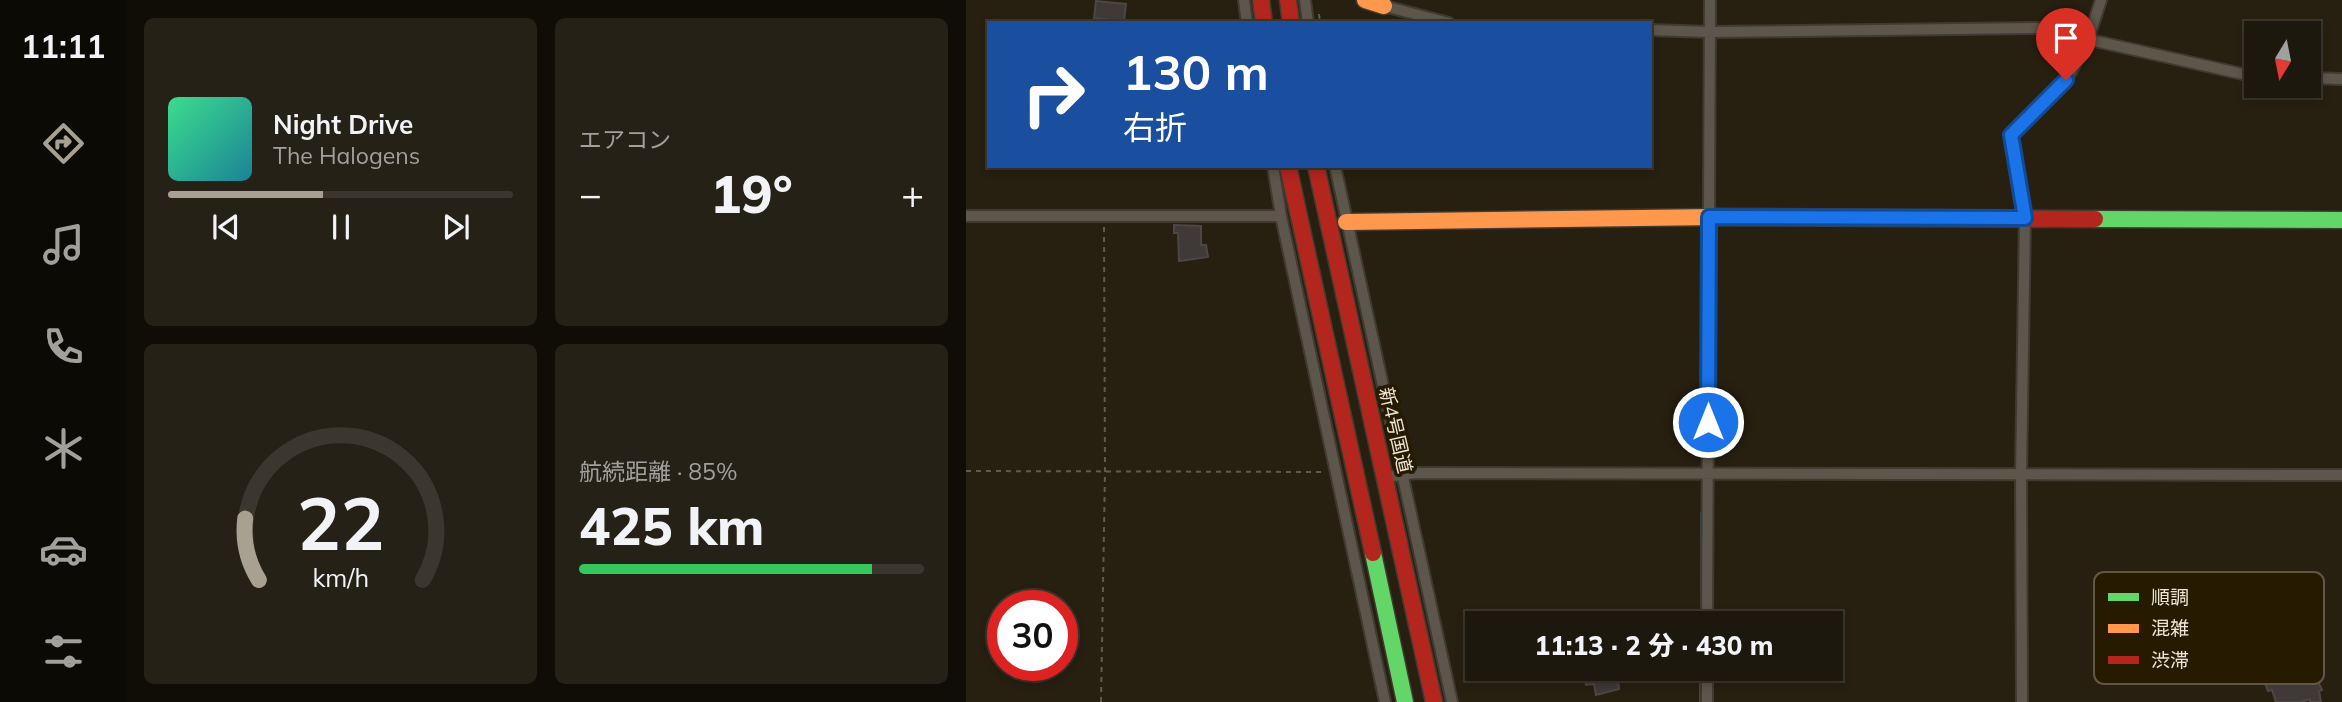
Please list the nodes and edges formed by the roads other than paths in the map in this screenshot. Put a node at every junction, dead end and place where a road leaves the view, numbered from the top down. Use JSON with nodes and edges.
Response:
{"nodes":[{"id":1,"x":1244,"y":0,"type":"edge"},
{"id":2,"x":1261,"y":0,"type":"edge"},
{"id":3,"x":1288,"y":0,"type":"edge"},
{"id":4,"x":1305,"y":0,"type":"edge"},
{"id":5,"x":1365,"y":0,"type":"edge"},
{"id":6,"x":1710,"y":0,"type":"edge"},
{"id":7,"x":2101,"y":0,"type":"edge"},
{"id":8,"x":1384,"y":6,"type":"joint"},
{"id":9,"x":1247,"y":21,"type":"edge"},
{"id":10,"x":1264,"y":21,"type":"edge"},
{"id":11,"x":1292,"y":21,"type":"edge"},
{"id":12,"x":1308,"y":21,"type":"edge"},
{"id":13,"x":1441,"y":21,"type":"edge"},
{"id":14,"x":1652,"y":30,"type":"edge"},
{"id":15,"x":1710,"y":32,"type":"junction"},
{"id":16,"x":2088,"y":40,"type":"junction"},
{"id":17,"x":2244,"y":74,"type":"edge"},
{"id":18,"x":2321,"y":78,"type":"edge"},
{"id":19,"x":2342,"y":79,"type":"edge"},
{"id":20,"x":1273,"y":168,"type":"edge"},
{"id":21,"x":1287,"y":168,"type":"edge"},
{"id":22,"x":1316,"y":168,"type":"edge"},
{"id":23,"x":1335,"y":168,"type":"edge"},
{"id":24,"x":966,"y":216,"type":"edge"},
{"id":25,"x":1282,"y":216,"type":"junction"},
{"id":26,"x":1709,"y":217,"type":"junction"},
{"id":27,"x":2025,"y":218,"type":"junction"},
{"id":28,"x":2342,"y":220,"type":"edge"},
{"id":29,"x":1346,"y":222,"type":"junction"},
{"id":30,"x":1708,"y":474,"type":"junction"},
{"id":31,"x":1393,"y":475,"type":"junction"},
{"id":32,"x":2021,"y":475,"type":"junction"},
{"id":33,"x":2342,"y":475,"type":"edge"},
{"id":34,"x":1707,"y":611,"type":"edge"},
{"id":35,"x":1707,"y":681,"type":"edge"},
{"id":36,"x":1385,"y":702,"type":"edge"},
{"id":37,"x":1405,"y":702,"type":"edge"},
{"id":38,"x":1434,"y":702,"type":"edge"},
{"id":39,"x":1452,"y":702,"type":"edge"},
{"id":40,"x":1707,"y":702,"type":"edge"},
{"id":41,"x":2022,"y":702,"type":"edge"}],
"edges":[{"from":1,"to":9,"type":"street"},
{"from":2,"to":10,"type":"main road"},
{"from":3,"to":11,"type":"main road"},
{"from":4,"to":12,"type":"street"},
{"from":5,"to":8,"type":"main road"},
{"from":6,"to":15,"type":"street"},
{"from":7,"to":16,"type":"street"},
{"from":8,"to":13,"type":"street"},
{"from":14,"to":15,"type":"street"},
{"from":15,"to":16,"type":"street"},
{"from":15,"to":26,"type":"street"},
{"from":16,"to":17,"type":"street"},
{"from":16,"to":27,"type":"street"},
{"from":18,"to":19,"type":"street"},
{"from":20,"to":25,"type":"street"},
{"from":21,"to":37,"type":"main road"},
{"from":22,"to":31,"type":"main road","name":"新4号国道"},
{"from":23,"to":29,"type":"street"},
{"from":24,"to":25,"type":"street"},
{"from":25,"to":36,"type":"street"},
{"from":26,"to":27,"type":"main road"},
{"from":26,"to":29,"type":"main road"},
{"from":26,"to":30,"type":"street"},
{"from":27,"to":28,"type":"main road"},
{"from":27,"to":32,"type":"street"},
{"from":29,"to":31,"type":"street"},
{"from":30,"to":31,"type":"street"},
{"from":30,"to":32,"type":"street"},
{"from":30,"to":34,"type":"street"},
{"from":31,"to":38,"type":"main road","name":"新4号国道"},
{"from":31,"to":39,"type":"street"},
{"from":32,"to":33,"type":"street"},
{"from":32,"to":41,"type":"street"},
{"from":35,"to":40,"type":"street"}]}
